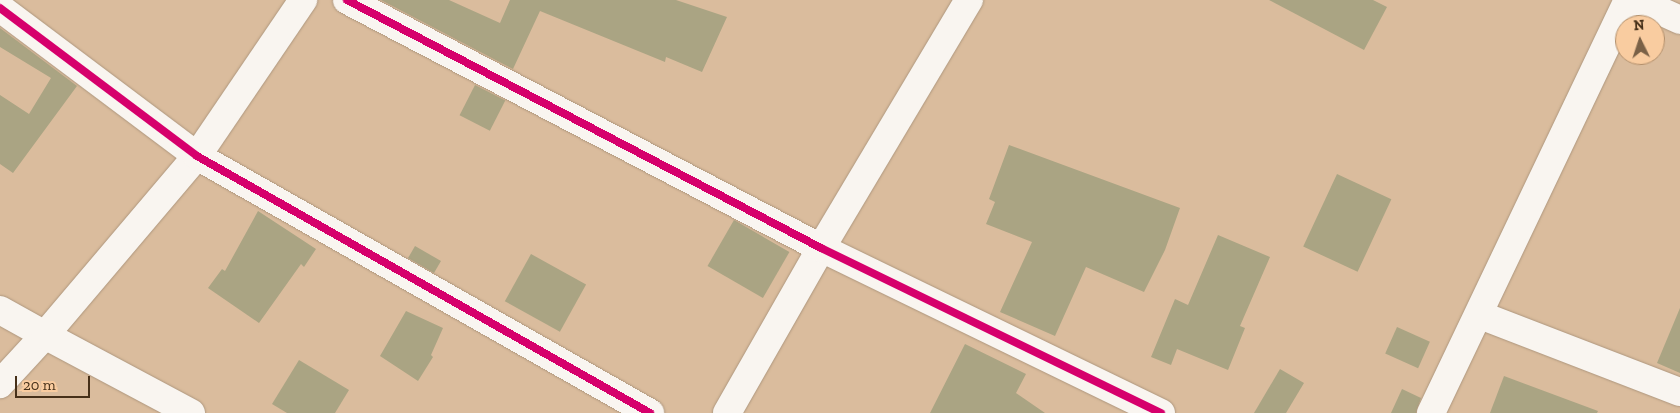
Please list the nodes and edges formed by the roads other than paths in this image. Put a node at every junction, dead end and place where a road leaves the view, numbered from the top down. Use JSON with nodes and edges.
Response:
{"nodes":[{"id":1,"x":303,"y":0,"type":"edge"},
{"id":2,"x":347,"y":0,"type":"edge"},
{"id":3,"x":969,"y":0,"type":"edge"},
{"id":4,"x":1628,"y":0,"type":"edge"},
{"id":5,"x":1636,"y":0,"type":"edge"},
{"id":6,"x":0,"y":8,"type":"edge"},
{"id":7,"x":1680,"y":20,"type":"edge"},
{"id":8,"x":196,"y":156,"type":"junction"},
{"id":9,"x":821,"y":248,"type":"junction"},
{"id":10,"x":0,"y":310,"type":"edge"},
{"id":11,"x":1480,"y":315,"type":"junction"},
{"id":12,"x":45,"y":334,"type":"junction"},
{"id":13,"x":0,"y":384,"type":"edge"},
{"id":14,"x":1680,"y":392,"type":"edge"},
{"id":15,"x":192,"y":413,"type":"edge"},
{"id":16,"x":650,"y":413,"type":"edge"},
{"id":17,"x":727,"y":413,"type":"edge"},
{"id":18,"x":1161,"y":413,"type":"edge"},
{"id":19,"x":1431,"y":413,"type":"edge"}],
"edges":[{"from":1,"to":8,"type":"street"},
{"from":2,"to":9,"type":"street"},
{"from":3,"to":9,"type":"street"},
{"from":4,"to":11,"type":"street"},
{"from":5,"to":7,"type":"street"},
{"from":6,"to":8,"type":"street"},
{"from":8,"to":12,"type":"street"},
{"from":8,"to":16,"type":"street"},
{"from":9,"to":17,"type":"street"},
{"from":9,"to":18,"type":"street"},
{"from":10,"to":12,"type":"street"},
{"from":11,"to":14,"type":"street"},
{"from":11,"to":19,"type":"street"},
{"from":12,"to":13,"type":"street"},
{"from":12,"to":15,"type":"street"}]}
